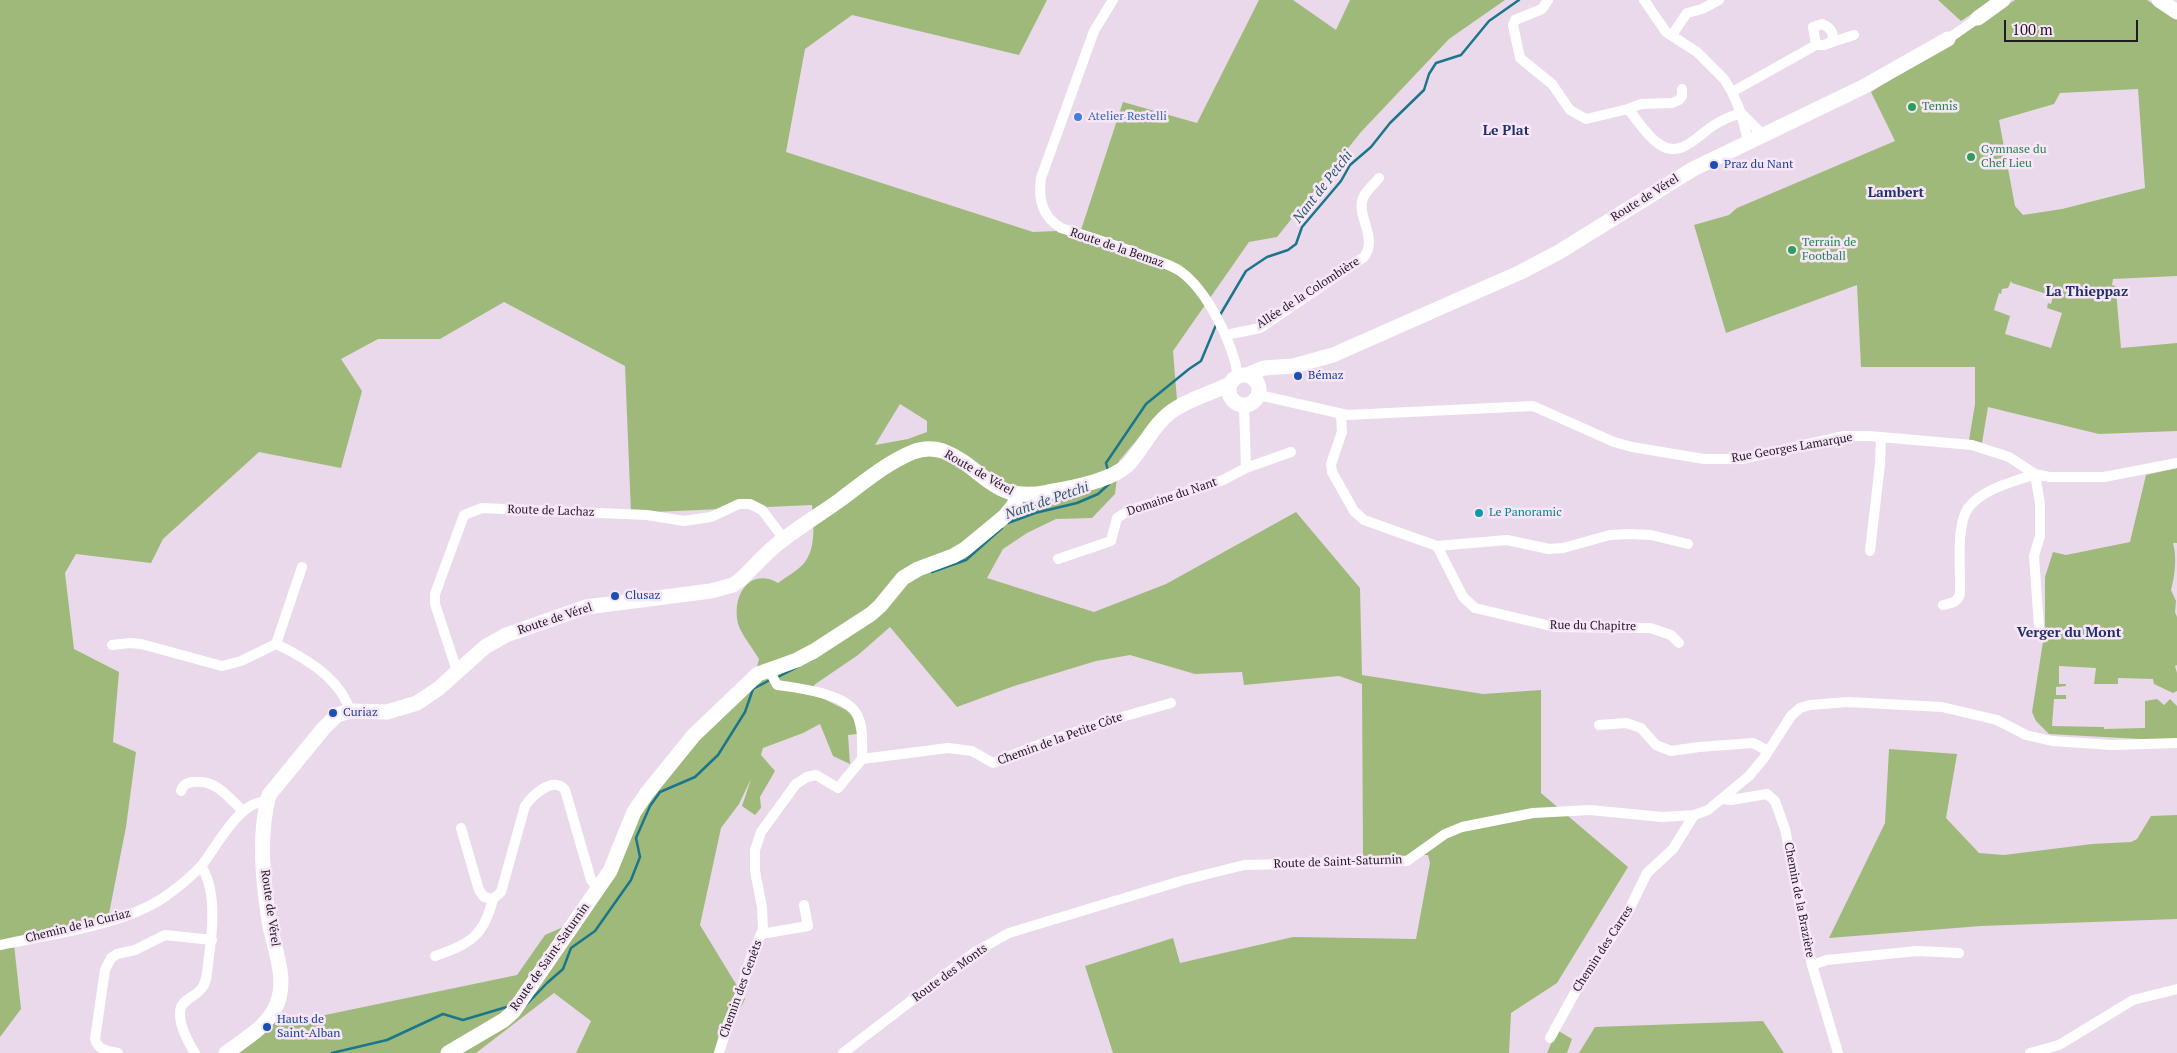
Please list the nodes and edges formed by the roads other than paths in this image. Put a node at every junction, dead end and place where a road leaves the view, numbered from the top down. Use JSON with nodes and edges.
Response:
{"nodes":[{"id":1,"x":1113,"y":0,"type":"edge"},
{"id":2,"x":1548,"y":0,"type":"edge"},
{"id":3,"x":1719,"y":0,"type":"edge"},
{"id":4,"x":2003,"y":0,"type":"edge"},
{"id":5,"x":2159,"y":0,"type":"edge"},
{"id":6,"x":1649,"y":3,"type":"edge"},
{"id":7,"x":2177,"y":12,"type":"edge"},
{"id":8,"x":1978,"y":18,"type":"joint"},
{"id":9,"x":1672,"y":35,"type":"junction"},
{"id":10,"x":1854,"y":35,"type":"dead end"},
{"id":11,"x":1948,"y":39,"type":"joint"},
{"id":12,"x":1832,"y":42,"type":"junction"},
{"id":13,"x":1816,"y":45,"type":"junction"},
{"id":14,"x":1682,"y":89,"type":"dead end"},
{"id":15,"x":1732,"y":92,"type":"junction"},
{"id":16,"x":1628,"y":109,"type":"junction"},
{"id":17,"x":1741,"y":113,"type":"junction"},
{"id":18,"x":1764,"y":136,"type":"junction"},
{"id":19,"x":1749,"y":144,"type":"junction"},
{"id":20,"x":1379,"y":178,"type":"dead end"},
{"id":21,"x":1226,"y":335,"type":"junction"},
{"id":22,"x":1275,"y":368,"type":"junction"},
{"id":23,"x":1238,"y":378,"type":"junction"},
{"id":24,"x":1259,"y":390,"type":"junction"},
{"id":25,"x":1238,"y":402,"type":"junction"},
{"id":26,"x":1183,"y":404,"type":"junction"},
{"id":27,"x":1341,"y":414,"type":"junction"},
{"id":28,"x":1881,"y":437,"type":"junction"},
{"id":29,"x":1291,"y":452,"type":"dead end"},
{"id":30,"x":2177,"y":463,"type":"edge"},
{"id":31,"x":1246,"y":468,"type":"junction"},
{"id":32,"x":2035,"y":474,"type":"junction"},
{"id":33,"x":1011,"y":493,"type":"junction"},
{"id":34,"x":784,"y":539,"type":"junction"},
{"id":35,"x":1688,"y":544,"type":"dead end"},
{"id":36,"x":1437,"y":546,"type":"junction"},
{"id":37,"x":1870,"y":551,"type":"dead end"},
{"id":38,"x":1058,"y":559,"type":"dead end"},
{"id":39,"x":302,"y":566,"type":"dead end"},
{"id":40,"x":1943,"y":605,"type":"dead end"},
{"id":41,"x":2039,"y":627,"type":"dead end"},
{"id":42,"x":1679,"y":643,"type":"dead end"},
{"id":43,"x":276,"y":644,"type":"junction"},
{"id":44,"x":112,"y":646,"type":"dead end"},
{"id":45,"x":457,"y":672,"type":"junction"},
{"id":46,"x":773,"y":677,"type":"junction"},
{"id":47,"x":1171,"y":703,"type":"dead end"},
{"id":48,"x":350,"y":711,"type":"junction"},
{"id":49,"x":1599,"y":724,"type":"dead end"},
{"id":50,"x":2177,"y":743,"type":"edge"},
{"id":51,"x":1768,"y":751,"type":"junction"},
{"id":52,"x":862,"y":759,"type":"junction"},
{"id":53,"x":181,"y":791,"type":"dead end"},
{"id":54,"x":1723,"y":799,"type":"junction"},
{"id":55,"x":268,"y":802,"type":"junction"},
{"id":56,"x":243,"y":811,"type":"junction"},
{"id":57,"x":1694,"y":815,"type":"junction"},
{"id":58,"x":461,"y":828,"type":"dead end"},
{"id":59,"x":201,"y":866,"type":"junction"},
{"id":60,"x":598,"y":888,"type":"junction"},
{"id":61,"x":493,"y":899,"type":"junction"},
{"id":62,"x":804,"y":905,"type":"dead end"},
{"id":63,"x":1068,"y":914,"type":"joint"},
{"id":64,"x":761,"y":934,"type":"junction"},
{"id":65,"x":212,"y":940,"type":"junction"},
{"id":66,"x":0,"y":946,"type":"edge"},
{"id":67,"x":1959,"y":953,"type":"dead end"},
{"id":68,"x":435,"y":956,"type":"dead end"},
{"id":69,"x":1812,"y":965,"type":"junction"},
{"id":70,"x":2177,"y":989,"type":"edge"},
{"id":71,"x":1550,"y":1038,"type":"dead end"},
{"id":72,"x":118,"y":1053,"type":"edge"},
{"id":73,"x":195,"y":1053,"type":"edge"},
{"id":74,"x":226,"y":1053,"type":"edge"},
{"id":75,"x":448,"y":1053,"type":"edge"},
{"id":76,"x":719,"y":1053,"type":"edge"},
{"id":77,"x":843,"y":1053,"type":"edge"},
{"id":78,"x":1838,"y":1053,"type":"edge"},
{"id":79,"x":2030,"y":1053,"type":"edge"}],
"edges":[{"from":1,"to":21,"type":"street","name":"Route de la Bemaz"},
{"from":2,"to":16,"type":"street"},
{"from":3,"to":9,"type":"street"},
{"from":4,"to":8,"type":"street","name":"Route de Vérel"},
{"from":5,"to":7,"type":"street"},
{"from":6,"to":9,"type":"street"},
{"from":8,"to":11,"type":"street","name":"Route de Vérel"},
{"from":9,"to":15,"type":"street"},
{"from":10,"to":12,"type":"street"},
{"from":11,"to":18,"type":"street","name":"Route de Vérel"},
{"from":12,"to":13,"type":"street"},
{"from":12,"to":13,"type":"street"},
{"from":13,"to":15,"type":"street"},
{"from":14,"to":16,"type":"street"},
{"from":15,"to":17,"type":"street"},
{"from":16,"to":17,"type":"street"},
{"from":17,"to":18,"type":"street"},
{"from":17,"to":19,"type":"street"},
{"from":18,"to":19,"type":"street","name":"Route de Vérel"},
{"from":19,"to":22,"type":"street","name":"Route de Vérel"},
{"from":20,"to":21,"type":"street","name":"Allée de la Colombière"},
{"from":21,"to":23,"type":"street","name":"Route de la Bemaz"},
{"from":22,"to":23,"type":"street","name":"Route de Vérel"},
{"from":22,"to":24,"type":"street"},
{"from":23,"to":24,"type":"street"},
{"from":23,"to":25,"type":"street"},
{"from":23,"to":26,"type":"street","name":"Route de Vérel"},
{"from":24,"to":25,"type":"street"},
{"from":24,"to":27,"type":"street","name":"Rue Georges Lamarque"},
{"from":25,"to":26,"type":"street","name":"Route de Vérel"},
{"from":25,"to":31,"type":"street"},
{"from":26,"to":33,"type":"street","name":"Route de Vérel"},
{"from":27,"to":28,"type":"street","name":"Rue Georges Lamarque"},
{"from":27,"to":36,"type":"street"},
{"from":28,"to":32,"type":"street","name":"Rue Georges Lamarque"},
{"from":28,"to":37,"type":"street"},
{"from":29,"to":31,"type":"street","name":"Domaine du Nant"},
{"from":30,"to":32,"type":"street","name":"Rue Georges Lamarque"},
{"from":31,"to":38,"type":"street","name":"Domaine du Nant"},
{"from":32,"to":40,"type":"street"},
{"from":32,"to":41,"type":"street"},
{"from":33,"to":34,"type":"street","name":"Route de Vérel"},
{"from":33,"to":46,"type":"street","name":"Route de Saint-Saturnin"},
{"from":34,"to":45,"type":"street","name":"Route de Vérel"},
{"from":34,"to":45,"type":"street","name":"Route de Lachaz"},
{"from":35,"to":36,"type":"street"},
{"from":36,"to":42,"type":"street","name":"Rue du Chapitre"},
{"from":39,"to":43,"type":"street"},
{"from":43,"to":44,"type":"street"},
{"from":43,"to":48,"type":"street"},
{"from":45,"to":48,"type":"street","name":"Route de Vérel"},
{"from":46,"to":52,"type":"street"},
{"from":46,"to":60,"type":"street","name":"Route de Saint-Saturnin"},
{"from":47,"to":52,"type":"street","name":"Chemin de la Petite Côte"},
{"from":48,"to":55,"type":"street","name":"Route de Vérel"},
{"from":49,"to":51,"type":"street"},
{"from":50,"to":51,"type":"street","name":"Route de Saint-Saturnin"},
{"from":51,"to":54,"type":"street","name":"Route de Saint-Saturnin"},
{"from":52,"to":64,"type":"street","name":"Chemin des Genêts"},
{"from":53,"to":56,"type":"street"},
{"from":54,"to":57,"type":"street","name":"Route de Saint-Saturnin"},
{"from":54,"to":69,"type":"street","name":"Chemin de la Brazière"},
{"from":55,"to":56,"type":"street","name":"Chemin de la Curiaz"},
{"from":55,"to":74,"type":"street","name":"Route de Vérel"},
{"from":56,"to":59,"type":"street","name":"Chemin de la Curiaz"},
{"from":57,"to":63,"type":"street","name":"Route de Saint-Saturnin"},
{"from":57,"to":71,"type":"street","name":"Chemin des Carres"},
{"from":58,"to":61,"type":"street"},
{"from":59,"to":65,"type":"street"},
{"from":59,"to":66,"type":"street","name":"Chemin de la Curiaz"},
{"from":60,"to":61,"type":"street"},
{"from":60,"to":75,"type":"street","name":"Route de Saint-Saturnin"},
{"from":61,"to":68,"type":"street"},
{"from":62,"to":64,"type":"street"},
{"from":63,"to":77,"type":"street","name":"Route des Monts"},
{"from":64,"to":76,"type":"street","name":"Chemin des Genêts"},
{"from":65,"to":72,"type":"street"},
{"from":65,"to":73,"type":"street"},
{"from":67,"to":69,"type":"street"},
{"from":69,"to":78,"type":"street","name":"Chemin de la Brazière"},
{"from":70,"to":79,"type":"street"}]}
